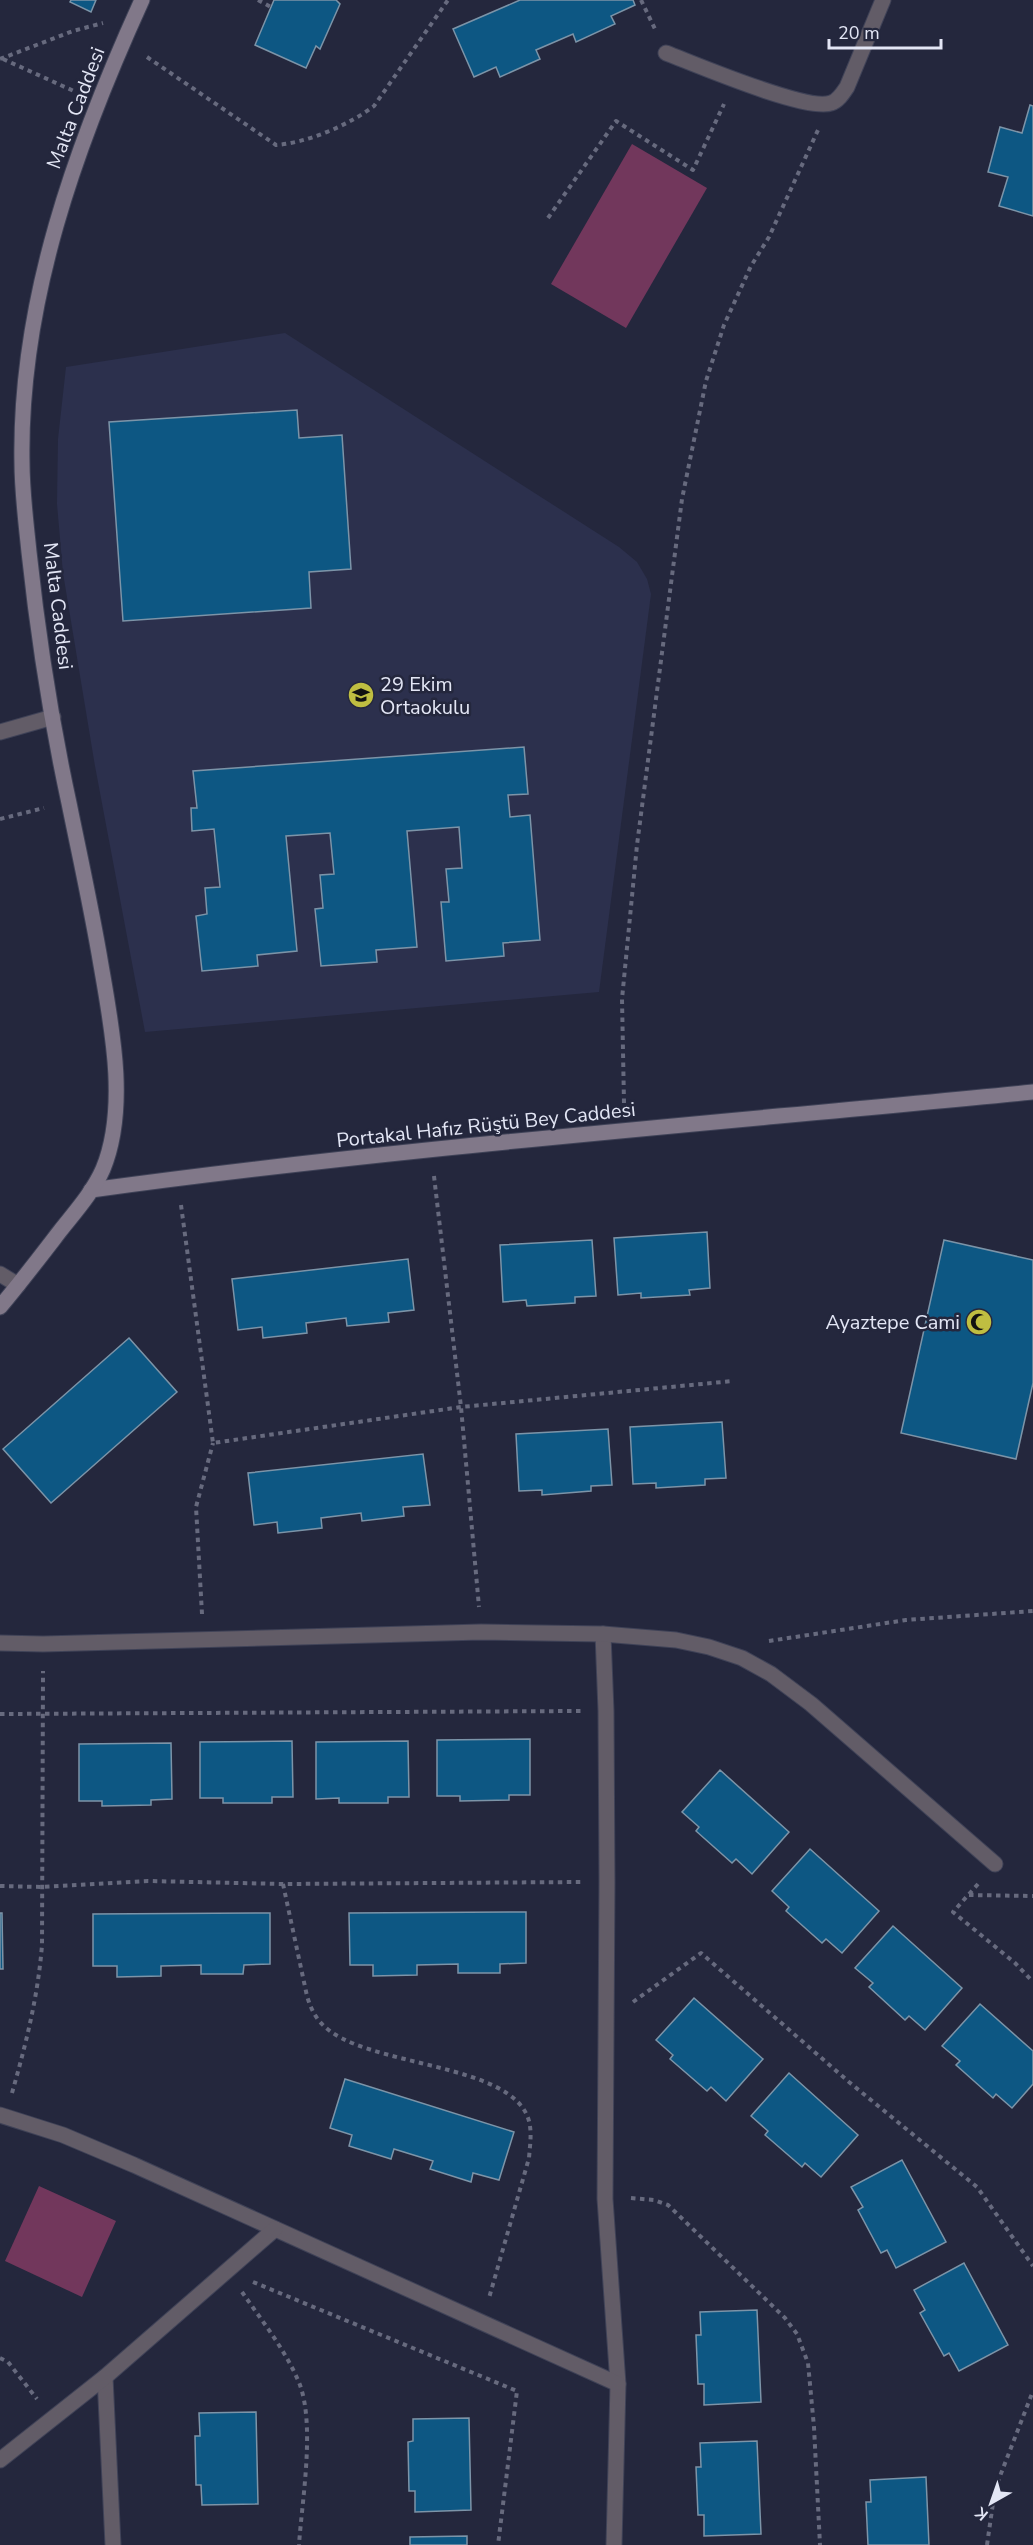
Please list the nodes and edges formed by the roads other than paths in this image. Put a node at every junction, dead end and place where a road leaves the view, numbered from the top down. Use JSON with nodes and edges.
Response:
{"nodes":[{"id":1,"x":883,"y":0,"type":"edge"},
{"id":2,"x":138,"y":7,"type":"edge"},
{"id":3,"x":666,"y":53,"type":"dead end"},
{"id":4,"x":53,"y":717,"type":"junction"},
{"id":5,"x":0,"y":732,"type":"edge"},
{"id":6,"x":1033,"y":1092,"type":"edge"},
{"id":7,"x":91,"y":1190,"type":"junction"},
{"id":8,"x":0,"y":1274,"type":"edge"},
{"id":9,"x":18,"y":1285,"type":"junction"},
{"id":10,"x":0,"y":1307,"type":"edge"},
{"id":11,"x":603,"y":1634,"type":"junction"},
{"id":12,"x":0,"y":1643,"type":"edge"},
{"id":13,"x":995,"y":1864,"type":"dead end"},
{"id":14,"x":3,"y":2116,"type":"edge"},
{"id":15,"x":275,"y":2229,"type":"junction"},
{"id":16,"x":105,"y":2377,"type":"junction"},
{"id":17,"x":618,"y":2384,"type":"junction"},
{"id":18,"x":0,"y":2460,"type":"edge"},
{"id":19,"x":113,"y":2545,"type":"edge"},
{"id":20,"x":614,"y":2545,"type":"edge"}],
"edges":[{"from":1,"to":3,"type":"street"},
{"from":2,"to":4,"type":"main road","name":"Malta Caddesi"},
{"from":4,"to":5,"type":"street"},
{"from":4,"to":7,"type":"main road","name":"Malta Caddesi"},
{"from":6,"to":7,"type":"main road","name":"Portakal Hafız Rüştü Bey Caddesi"},
{"from":7,"to":9,"type":"main road"},
{"from":8,"to":9,"type":"street"},
{"from":9,"to":10,"type":"main road"},
{"from":11,"to":12,"type":"street"},
{"from":11,"to":13,"type":"street"},
{"from":11,"to":17,"type":"street"},
{"from":14,"to":15,"type":"street"},
{"from":15,"to":16,"type":"street"},
{"from":15,"to":17,"type":"street"},
{"from":16,"to":18,"type":"street"},
{"from":16,"to":19,"type":"street"},
{"from":17,"to":20,"type":"street"}]}
